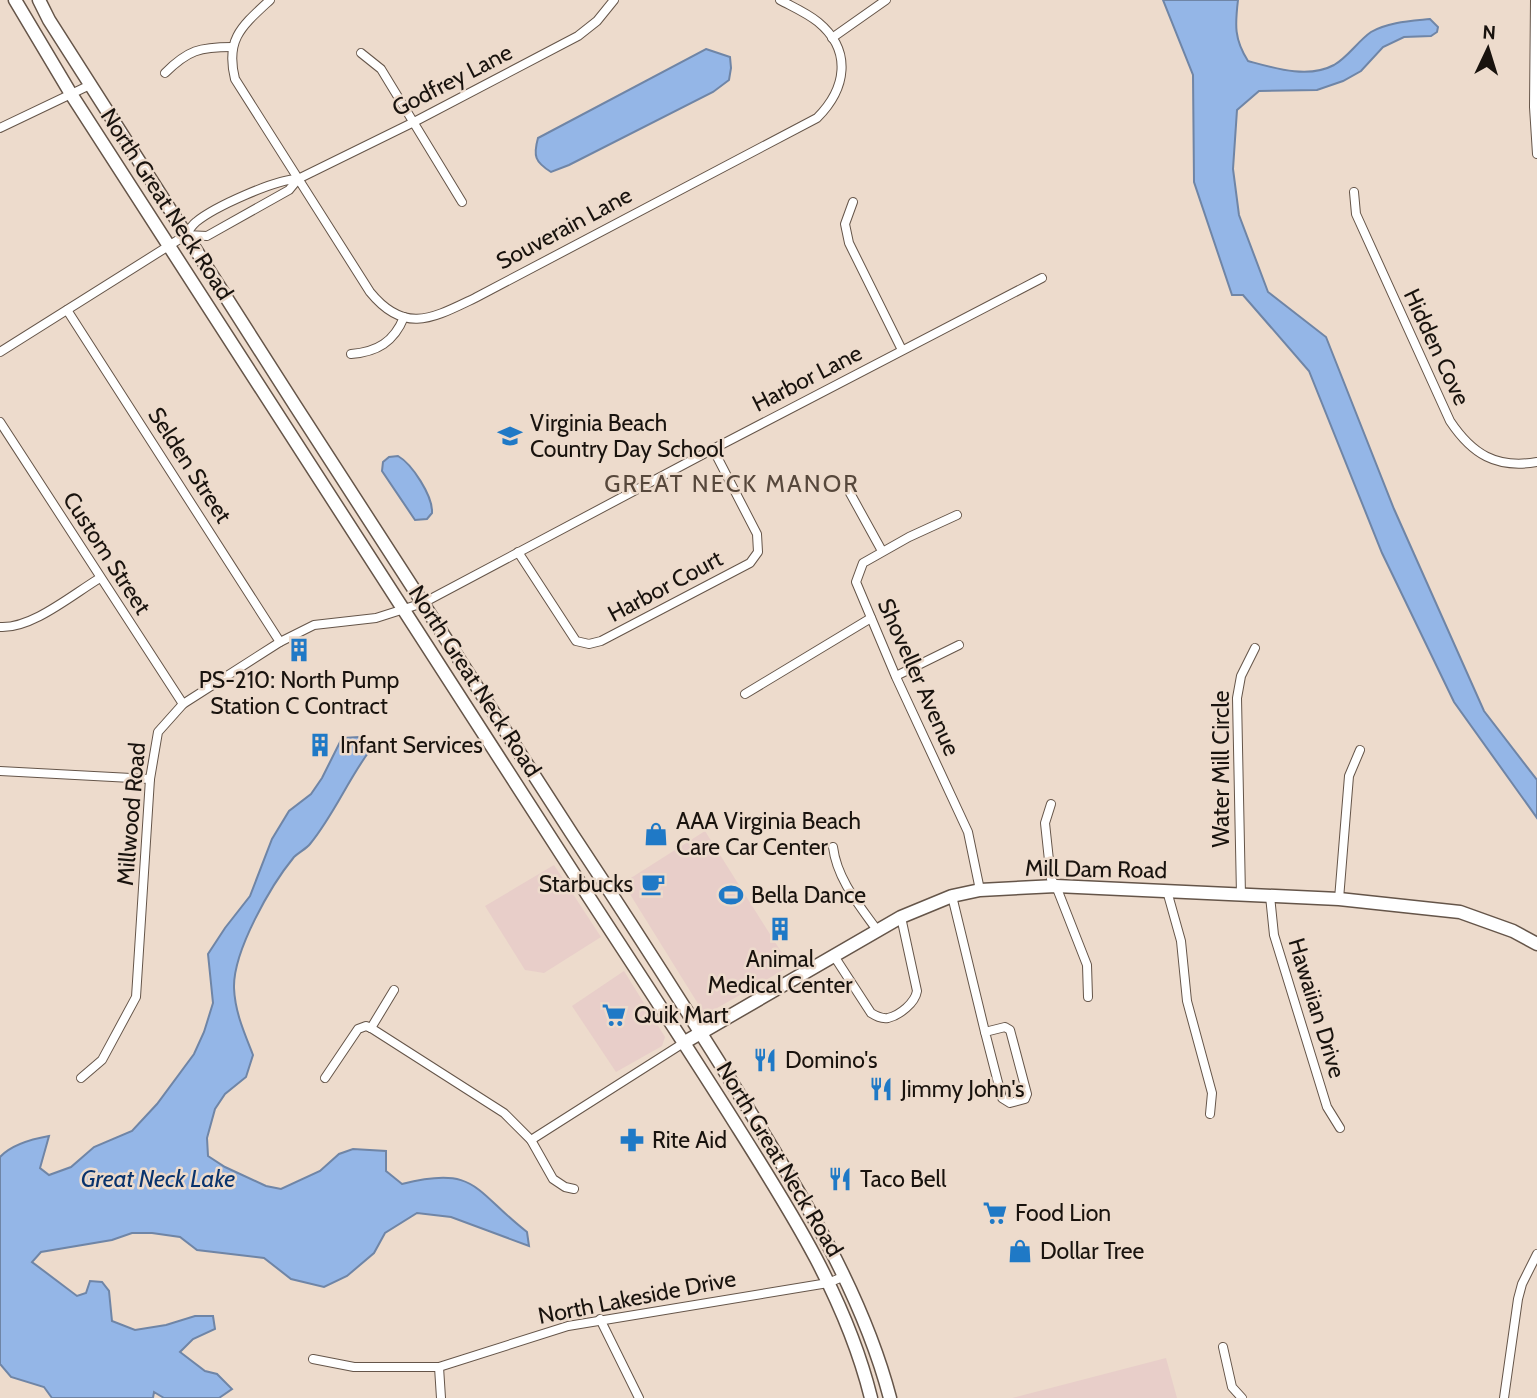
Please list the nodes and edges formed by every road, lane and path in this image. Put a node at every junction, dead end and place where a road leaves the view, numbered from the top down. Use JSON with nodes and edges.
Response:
{"nodes":[{"id":1,"x":15,"y":0,"type":"edge"},
{"id":2,"x":39,"y":0,"type":"edge"},
{"id":3,"x":270,"y":0,"type":"edge"},
{"id":4,"x":614,"y":0,"type":"edge"},
{"id":5,"x":780,"y":0,"type":"edge"},
{"id":6,"x":886,"y":0,"type":"edge"},
{"id":7,"x":1535,"y":0,"type":"edge"},
{"id":8,"x":832,"y":38,"type":"junction"},
{"id":9,"x":232,"y":47,"type":"junction"},
{"id":10,"x":361,"y":53,"type":"dead end"},
{"id":11,"x":165,"y":73,"type":"dead end"},
{"id":12,"x":90,"y":85,"type":"junction"},
{"id":13,"x":71,"y":94,"type":"junction"},
{"id":14,"x":414,"y":122,"type":"junction"},
{"id":15,"x":0,"y":128,"type":"edge"},
{"id":16,"x":1537,"y":154,"type":"edge"},
{"id":17,"x":298,"y":179,"type":"junction"},
{"id":18,"x":1354,"y":192,"type":"dead end"},
{"id":19,"x":462,"y":202,"type":"dead end"},
{"id":20,"x":853,"y":202,"type":"dead end"},
{"id":21,"x":186,"y":235,"type":"junction"},
{"id":22,"x":169,"y":246,"type":"junction"},
{"id":23,"x":1042,"y":278,"type":"dead end"},
{"id":24,"x":66,"y":310,"type":"junction"},
{"id":25,"x":404,"y":317,"type":"junction"},
{"id":26,"x":902,"y":350,"type":"junction"},
{"id":27,"x":0,"y":352,"type":"edge"},
{"id":28,"x":351,"y":354,"type":"dead end"},
{"id":29,"x":0,"y":422,"type":"edge"},
{"id":30,"x":713,"y":449,"type":"junction"},
{"id":31,"x":1537,"y":462,"type":"edge"},
{"id":32,"x":850,"y":493,"type":"dead end"},
{"id":33,"x":957,"y":515,"type":"dead end"},
{"id":34,"x":882,"y":551,"type":"junction"},
{"id":35,"x":518,"y":552,"type":"junction"},
{"id":36,"x":100,"y":578,"type":"junction"},
{"id":37,"x":423,"y":603,"type":"junction"},
{"id":38,"x":404,"y":609,"type":"junction"},
{"id":39,"x":871,"y":618,"type":"junction"},
{"id":40,"x":0,"y":627,"type":"edge"},
{"id":41,"x":280,"y":642,"type":"junction"},
{"id":42,"x":959,"y":645,"type":"dead end"},
{"id":43,"x":1255,"y":648,"type":"dead end"},
{"id":44,"x":896,"y":676,"type":"junction"},
{"id":45,"x":744,"y":694,"type":"dead end"},
{"id":46,"x":183,"y":705,"type":"junction"},
{"id":47,"x":1360,"y":750,"type":"dead end"},
{"id":48,"x":0,"y":771,"type":"edge"},
{"id":49,"x":150,"y":779,"type":"junction"},
{"id":50,"x":1051,"y":804,"type":"dead end"},
{"id":51,"x":833,"y":847,"type":"dead end"},
{"id":52,"x":1056,"y":886,"type":"junction"},
{"id":53,"x":980,"y":890,"type":"junction"},
{"id":54,"x":1167,"y":891,"type":"junction"},
{"id":55,"x":1241,"y":895,"type":"junction"},
{"id":56,"x":952,"y":896,"type":"junction"},
{"id":57,"x":1270,"y":896,"type":"junction"},
{"id":58,"x":1339,"y":899,"type":"junction"},
{"id":59,"x":901,"y":917,"type":"junction"},
{"id":60,"x":877,"y":930,"type":"junction"},
{"id":61,"x":1537,"y":944,"type":"edge"},
{"id":62,"x":834,"y":956,"type":"junction"},
{"id":63,"x":394,"y":990,"type":"dead end"},
{"id":64,"x":1087,"y":997,"type":"dead end"},
{"id":65,"x":371,"y":1028,"type":"junction"},
{"id":66,"x":985,"y":1032,"type":"junction"},
{"id":67,"x":701,"y":1034,"type":"junction"},
{"id":68,"x":685,"y":1042,"type":"junction"},
{"id":69,"x":81,"y":1078,"type":"dead end"},
{"id":70,"x":325,"y":1078,"type":"dead end"},
{"id":71,"x":1210,"y":1114,"type":"dead end"},
{"id":72,"x":1340,"y":1128,"type":"dead end"},
{"id":73,"x":531,"y":1139,"type":"junction"},
{"id":74,"x":574,"y":1189,"type":"dead end"},
{"id":75,"x":1537,"y":1254,"type":"edge"},
{"id":76,"x":845,"y":1276,"type":"junction"},
{"id":77,"x":828,"y":1283,"type":"junction"},
{"id":78,"x":600,"y":1319,"type":"junction"},
{"id":79,"x":1223,"y":1347,"type":"dead end"},
{"id":80,"x":313,"y":1359,"type":"dead end"},
{"id":81,"x":439,"y":1367,"type":"junction"},
{"id":82,"x":441,"y":1398,"type":"edge"},
{"id":83,"x":639,"y":1398,"type":"edge"},
{"id":84,"x":871,"y":1398,"type":"edge"},
{"id":85,"x":890,"y":1398,"type":"edge"},
{"id":86,"x":1242,"y":1398,"type":"edge"},
{"id":87,"x":1504,"y":1398,"type":"edge"}],
"edges":[{"from":1,"to":13,"type":"main road","name":"North Great Neck Road"},
{"from":2,"to":12,"type":"main road","name":"North Great Neck Road"},
{"from":3,"to":9,"type":"street"},
{"from":4,"to":14,"type":"street","name":"Godfrey Lane"},
{"from":5,"to":8,"type":"street"},
{"from":6,"to":8,"type":"street"},
{"from":7,"to":16,"type":"street"},
{"from":8,"to":25,"type":"street","name":"Souverain Lane"},
{"from":9,"to":11,"type":"street"},
{"from":9,"to":17,"type":"street"},
{"from":10,"to":14,"type":"street"},
{"from":12,"to":13,"type":"street"},
{"from":12,"to":21,"type":"main road","name":"North Great Neck Road"},
{"from":13,"to":15,"type":"street"},
{"from":13,"to":22,"type":"main road","name":"North Great Neck Road"},
{"from":14,"to":17,"type":"street","name":"Godfrey Lane"},
{"from":14,"to":19,"type":"street"},
{"from":17,"to":21,"type":"street","name":"Godfrey Lane"},
{"from":17,"to":21,"type":"street","name":"Godfrey Lane"},
{"from":17,"to":25,"type":"street"},
{"from":18,"to":31,"type":"street","name":"Hidden Cove"},
{"from":20,"to":26,"type":"street"},
{"from":21,"to":22,"type":"street","name":"Godfrey Lane"},
{"from":21,"to":37,"type":"main road","name":"North Great Neck Road"},
{"from":22,"to":24,"type":"street","name":"Godfrey Lane"},
{"from":22,"to":38,"type":"main road","name":"North Great Neck Road"},
{"from":23,"to":26,"type":"street","name":"Harbor Lane"},
{"from":24,"to":27,"type":"street","name":"Godfrey Lane"},
{"from":24,"to":41,"type":"street","name":"Selden Street"},
{"from":25,"to":28,"type":"street"},
{"from":26,"to":30,"type":"street","name":"Harbor Lane"},
{"from":29,"to":36,"type":"street","name":"Custom Street"},
{"from":30,"to":35,"type":"street","name":"Harbor Lane"},
{"from":30,"to":35,"type":"street","name":"Harbor Court"},
{"from":32,"to":34,"type":"street"},
{"from":33,"to":34,"type":"street","name":"Shoveller Avenue"},
{"from":34,"to":39,"type":"street","name":"Shoveller Avenue"},
{"from":35,"to":37,"type":"street","name":"Harbor Lane"},
{"from":36,"to":40,"type":"street"},
{"from":36,"to":46,"type":"street","name":"Custom Street"},
{"from":37,"to":38,"type":"street","name":"Harbor Lane"},
{"from":37,"to":67,"type":"main road","name":"North Great Neck Road"},
{"from":38,"to":41,"type":"street","name":"Millwood Road"},
{"from":38,"to":68,"type":"main road","name":"North Great Neck Road"},
{"from":39,"to":44,"type":"street","name":"Shoveller Avenue"},
{"from":39,"to":45,"type":"street"},
{"from":41,"to":46,"type":"street","name":"Millwood Road"},
{"from":42,"to":44,"type":"street"},
{"from":43,"to":55,"type":"street","name":"Water Mill Circle"},
{"from":44,"to":53,"type":"street","name":"Shoveller Avenue"},
{"from":46,"to":49,"type":"street","name":"Millwood Road"},
{"from":47,"to":58,"type":"street"},
{"from":48,"to":49,"type":"street"},
{"from":49,"to":69,"type":"street","name":"Millwood Road"},
{"from":50,"to":52,"type":"street"},
{"from":51,"to":60,"type":"street"},
{"from":52,"to":53,"type":"main road","name":"Mill Dam Road"},
{"from":52,"to":54,"type":"main road","name":"Mill Dam Road"},
{"from":52,"to":64,"type":"street"},
{"from":53,"to":56,"type":"main road","name":"Mill Dam Road"},
{"from":54,"to":55,"type":"main road","name":"Mill Dam Road"},
{"from":54,"to":71,"type":"street"},
{"from":55,"to":57,"type":"main road","name":"Mill Dam Road"},
{"from":56,"to":59,"type":"main road","name":"Mill Dam Road"},
{"from":56,"to":66,"type":"street"},
{"from":57,"to":58,"type":"main road","name":"Mill Dam Road"},
{"from":57,"to":72,"type":"street","name":"Hawaiian Drive"},
{"from":58,"to":61,"type":"main road","name":"Mill Dam Road"},
{"from":59,"to":60,"type":"main road","name":"Mill Dam Road"},
{"from":59,"to":62,"type":"street"},
{"from":60,"to":62,"type":"main road","name":"Mill Dam Road"},
{"from":62,"to":67,"type":"main road","name":"Mill Dam Road"},
{"from":63,"to":65,"type":"street"},
{"from":65,"to":70,"type":"street"},
{"from":65,"to":73,"type":"street"},
{"from":66,"to":66,"type":"street"},
{"from":67,"to":68,"type":"main road","name":"Mill Dam Road"},
{"from":67,"to":76,"type":"main road","name":"North Great Neck Road"},
{"from":68,"to":73,"type":"street"},
{"from":68,"to":77,"type":"main road","name":"North Great Neck Road"},
{"from":73,"to":74,"type":"street"},
{"from":75,"to":87,"type":"street"},
{"from":76,"to":77,"type":"street","name":"North Lakeside Drive"},
{"from":76,"to":85,"type":"main road","name":"North Great Neck Road"},
{"from":77,"to":78,"type":"street","name":"North Lakeside Drive"},
{"from":77,"to":84,"type":"main road","name":"North Great Neck Road"},
{"from":78,"to":81,"type":"street","name":"North Lakeside Drive"},
{"from":78,"to":83,"type":"street"},
{"from":79,"to":86,"type":"street"},
{"from":80,"to":81,"type":"street","name":"North Lakeside Drive"},
{"from":81,"to":82,"type":"street"}]}
